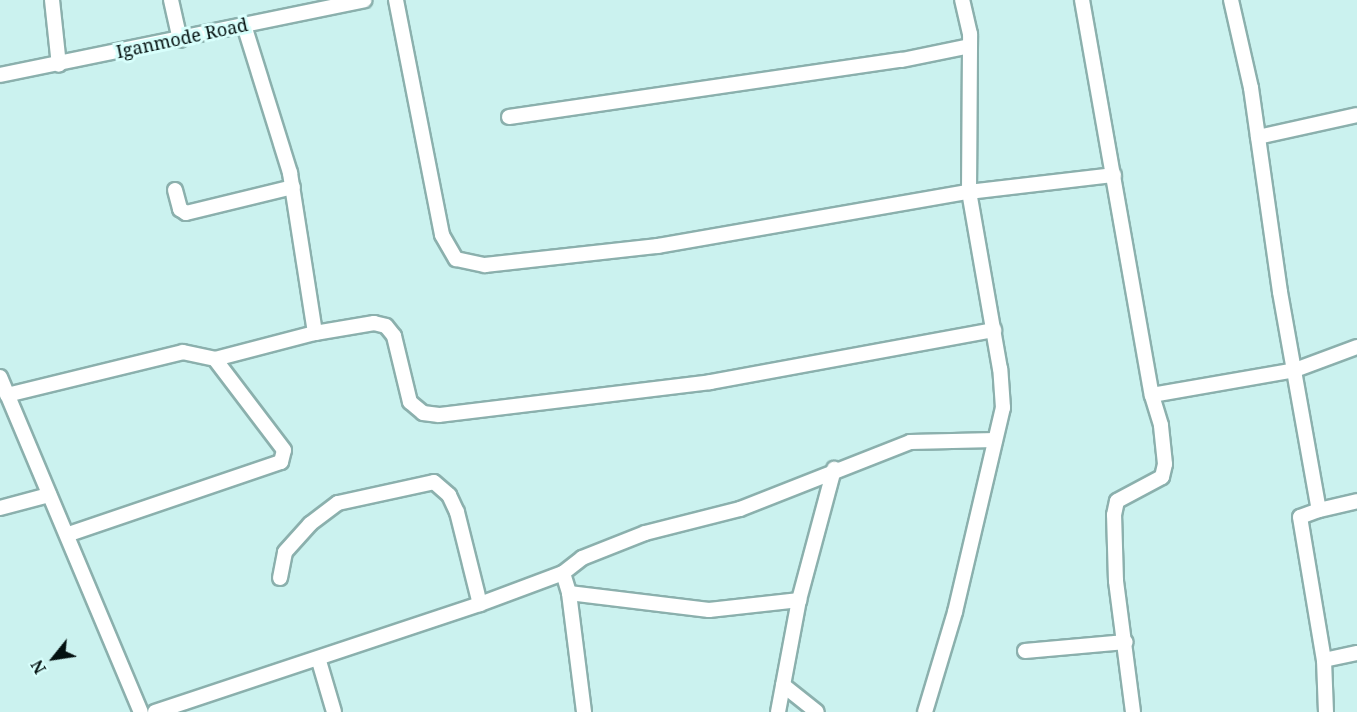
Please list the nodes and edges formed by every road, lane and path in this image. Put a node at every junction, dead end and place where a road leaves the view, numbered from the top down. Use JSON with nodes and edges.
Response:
{"nodes":[{"id":1,"x":52,"y":0,"type":"edge"},
{"id":2,"x":171,"y":0,"type":"edge"},
{"id":3,"x":364,"y":0,"type":"edge"},
{"id":4,"x":396,"y":0,"type":"edge"},
{"id":5,"x":963,"y":0,"type":"edge"},
{"id":6,"x":1082,"y":0,"type":"edge"},
{"id":7,"x":1231,"y":0,"type":"edge"},
{"id":8,"x":244,"y":25,"type":"junction"},
{"id":9,"x":180,"y":40,"type":"junction"},
{"id":10,"x":970,"y":46,"type":"junction"},
{"id":11,"x":59,"y":65,"type":"junction"},
{"id":12,"x":0,"y":75,"type":"edge"},
{"id":13,"x":1357,"y":115,"type":"edge"},
{"id":14,"x":509,"y":117,"type":"dead end"},
{"id":15,"x":1258,"y":137,"type":"junction"},
{"id":16,"x":1114,"y":175,"type":"junction"},
{"id":17,"x":293,"y":187,"type":"junction"},
{"id":18,"x":175,"y":190,"type":"dead end"},
{"id":19,"x":969,"y":192,"type":"junction"},
{"id":20,"x":994,"y":330,"type":"junction"},
{"id":21,"x":315,"y":333,"type":"junction"},
{"id":22,"x":1357,"y":347,"type":"edge"},
{"id":23,"x":215,"y":359,"type":"junction"},
{"id":24,"x":1295,"y":370,"type":"junction"},
{"id":25,"x":0,"y":377,"type":"edge"},
{"id":26,"x":7,"y":395,"type":"junction"},
{"id":27,"x":1152,"y":395,"type":"junction"},
{"id":28,"x":995,"y":440,"type":"junction"},
{"id":29,"x":834,"y":469,"type":"junction"},
{"id":30,"x":49,"y":495,"type":"junction"},
{"id":31,"x":1357,"y":501,"type":"edge"},
{"id":32,"x":0,"y":508,"type":"edge"},
{"id":33,"x":1319,"y":510,"type":"junction"},
{"id":34,"x":69,"y":534,"type":"junction"},
{"id":35,"x":563,"y":573,"type":"junction"},
{"id":36,"x":280,"y":578,"type":"dead end"},
{"id":37,"x":569,"y":593,"type":"junction"},
{"id":38,"x":799,"y":600,"type":"junction"},
{"id":39,"x":480,"y":604,"type":"junction"},
{"id":40,"x":1126,"y":642,"type":"junction"},
{"id":41,"x":1025,"y":651,"type":"dead end"},
{"id":42,"x":1357,"y":653,"type":"edge"},
{"id":43,"x":319,"y":660,"type":"junction"},
{"id":44,"x":1324,"y":660,"type":"junction"},
{"id":45,"x":783,"y":685,"type":"junction"},
{"id":46,"x":141,"y":712,"type":"edge"},
{"id":47,"x":155,"y":712,"type":"edge"},
{"id":48,"x":334,"y":712,"type":"edge"},
{"id":49,"x":584,"y":712,"type":"edge"},
{"id":50,"x":778,"y":712,"type":"edge"},
{"id":51,"x":817,"y":712,"type":"edge"},
{"id":52,"x":924,"y":712,"type":"edge"},
{"id":53,"x":1133,"y":712,"type":"edge"},
{"id":54,"x":1326,"y":712,"type":"edge"}],
"edges":[{"from":1,"to":11,"type":"street"},
{"from":2,"to":9,"type":"street"},
{"from":3,"to":8,"type":"street","name":"Iganmode Road"},
{"from":4,"to":19,"type":"street"},
{"from":5,"to":10,"type":"street"},
{"from":6,"to":16,"type":"street"},
{"from":7,"to":15,"type":"street"},
{"from":8,"to":9,"type":"street","name":"Iganmode Road"},
{"from":8,"to":17,"type":"street"},
{"from":9,"to":11,"type":"street","name":"Iganmode Road"},
{"from":10,"to":14,"type":"street"},
{"from":10,"to":19,"type":"street"},
{"from":11,"to":12,"type":"street","name":"Iganmode Road"},
{"from":13,"to":15,"type":"street"},
{"from":15,"to":24,"type":"street"},
{"from":16,"to":19,"type":"street"},
{"from":16,"to":27,"type":"street"},
{"from":17,"to":18,"type":"street"},
{"from":17,"to":21,"type":"street"},
{"from":19,"to":20,"type":"street"},
{"from":20,"to":21,"type":"street"},
{"from":20,"to":28,"type":"street"},
{"from":21,"to":23,"type":"street"},
{"from":22,"to":24,"type":"street"},
{"from":23,"to":26,"type":"street"},
{"from":23,"to":34,"type":"street"},
{"from":24,"to":27,"type":"street"},
{"from":24,"to":33,"type":"street"},
{"from":25,"to":26,"type":"street"},
{"from":26,"to":30,"type":"street"},
{"from":27,"to":40,"type":"street"},
{"from":28,"to":29,"type":"street"},
{"from":28,"to":52,"type":"street"},
{"from":29,"to":35,"type":"street"},
{"from":29,"to":38,"type":"street"},
{"from":30,"to":32,"type":"street"},
{"from":30,"to":34,"type":"street"},
{"from":31,"to":33,"type":"street"},
{"from":33,"to":44,"type":"street"},
{"from":34,"to":46,"type":"street"},
{"from":35,"to":37,"type":"street"},
{"from":35,"to":39,"type":"street"},
{"from":36,"to":39,"type":"street"},
{"from":37,"to":38,"type":"street"},
{"from":37,"to":49,"type":"street"},
{"from":38,"to":45,"type":"street"},
{"from":39,"to":43,"type":"street"},
{"from":40,"to":41,"type":"street"},
{"from":40,"to":53,"type":"street"},
{"from":42,"to":44,"type":"street"},
{"from":43,"to":47,"type":"street"},
{"from":43,"to":48,"type":"street"},
{"from":44,"to":54,"type":"street"},
{"from":45,"to":50,"type":"street"},
{"from":45,"to":51,"type":"street"}]}
